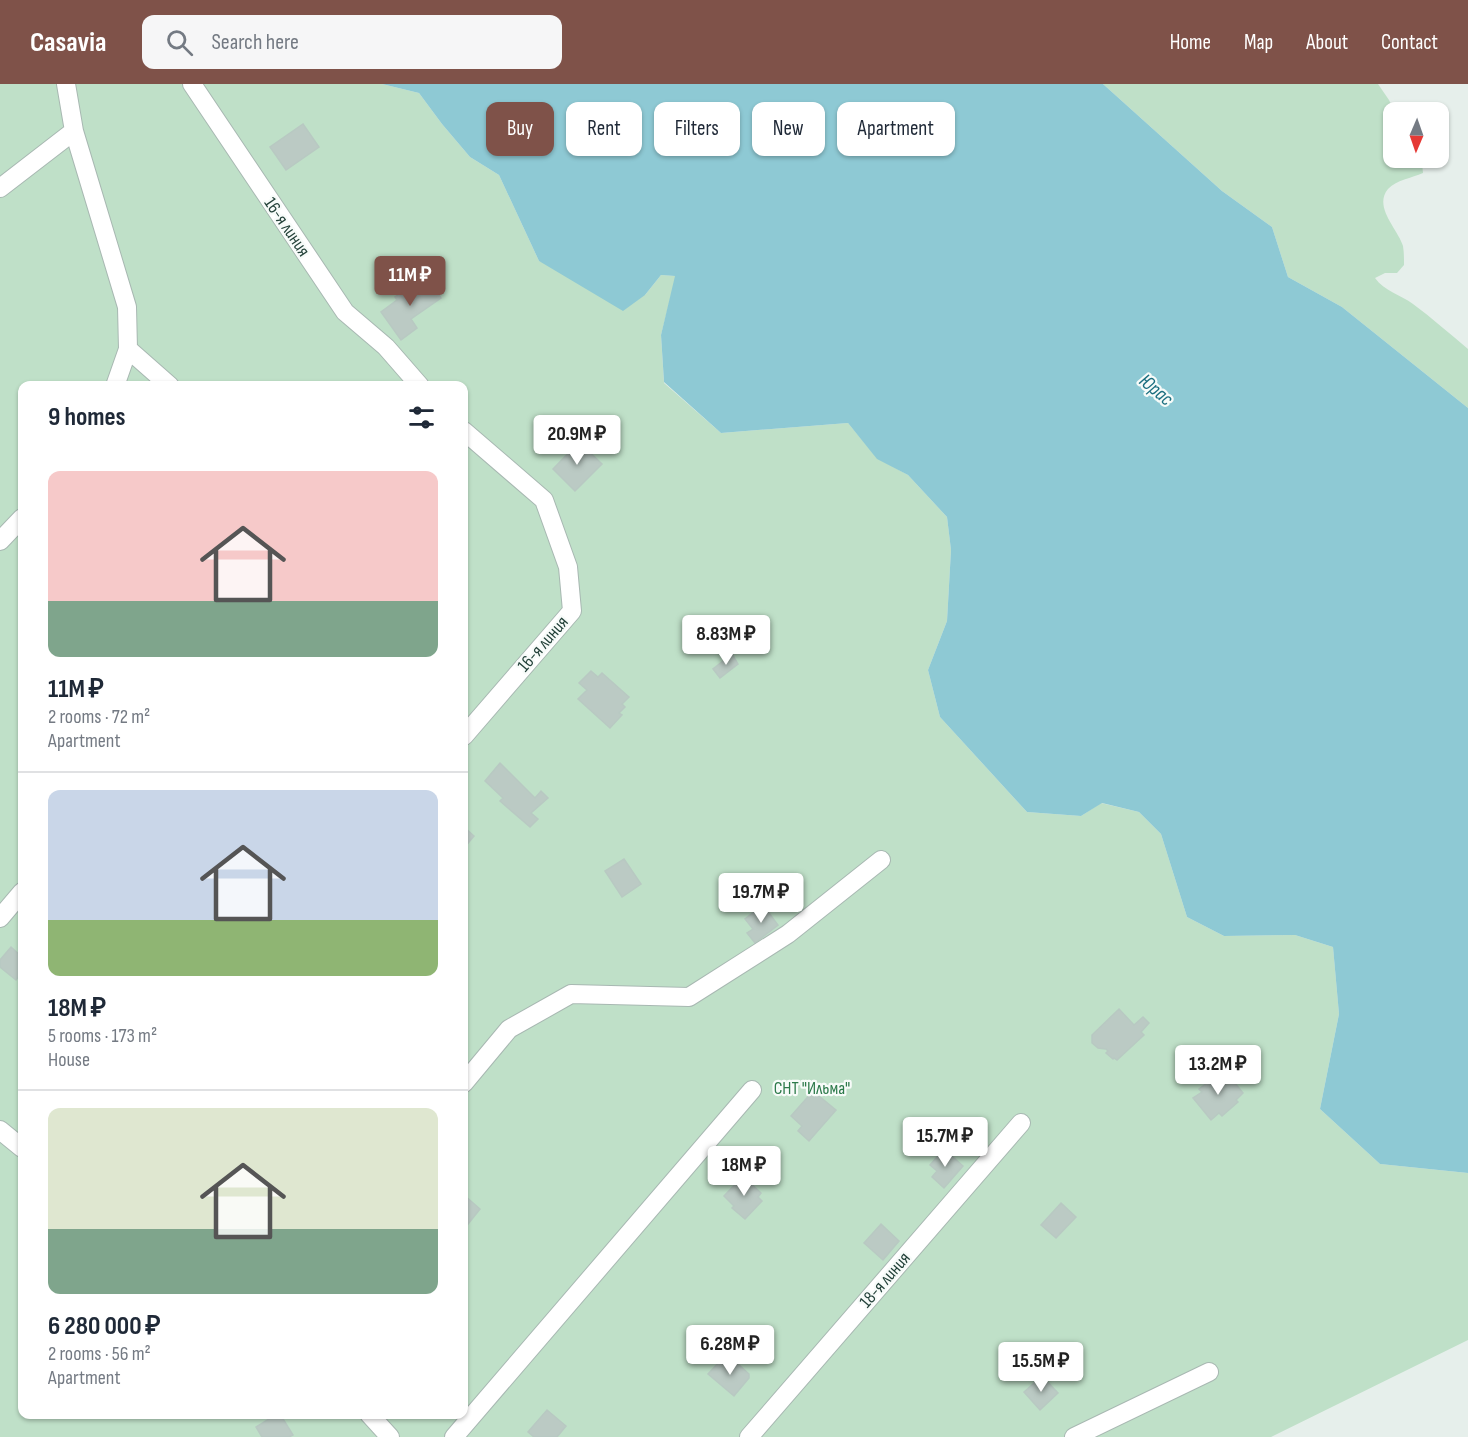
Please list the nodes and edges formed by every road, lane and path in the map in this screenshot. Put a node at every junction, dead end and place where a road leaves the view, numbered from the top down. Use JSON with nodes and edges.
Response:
{"nodes":[{"id":1,"x":66,"y":84,"type":"edge"},
{"id":2,"x":192,"y":84,"type":"edge"},
{"id":3,"x":74,"y":131,"type":"junction"},
{"id":4,"x":0,"y":188,"type":"edge"},
{"id":5,"x":128,"y":349,"type":"junction"},
{"id":6,"x":117,"y":381,"type":"edge"},
{"id":7,"x":164,"y":381,"type":"edge"},
{"id":8,"x":416,"y":381,"type":"edge"},
{"id":9,"x":468,"y":434,"type":"edge"},
{"id":10,"x":18,"y":522,"type":"edge"},
{"id":11,"x":0,"y":541,"type":"edge"},
{"id":12,"x":468,"y":731,"type":"edge"},
{"id":13,"x":881,"y":860,"type":"dead end"},
{"id":14,"x":18,"y":897,"type":"edge"},
{"id":15,"x":0,"y":918,"type":"edge"},
{"id":16,"x":468,"y":1078,"type":"edge"},
{"id":17,"x":752,"y":1089,"type":"dead end"},
{"id":18,"x":1021,"y":1124,"type":"dead end"},
{"id":19,"x":0,"y":1131,"type":"edge"},
{"id":20,"x":18,"y":1145,"type":"edge"},
{"id":21,"x":1209,"y":1372,"type":"dead end"},
{"id":22,"x":374,"y":1419,"type":"edge"},
{"id":23,"x":390,"y":1437,"type":"edge"},
{"id":24,"x":454,"y":1437,"type":"edge"},
{"id":25,"x":749,"y":1437,"type":"edge"},
{"id":26,"x":1074,"y":1437,"type":"edge"}],
"edges":[{"from":1,"to":3,"type":"street"},
{"from":2,"to":8,"type":"street","name":"16-я линия"},
{"from":3,"to":4,"type":"street"},
{"from":3,"to":5,"type":"street"},
{"from":5,"to":6,"type":"street"},
{"from":5,"to":7,"type":"street"},
{"from":9,"to":12,"type":"street","name":"16-я линия"},
{"from":10,"to":11,"type":"street"},
{"from":13,"to":16,"type":"street"},
{"from":14,"to":15,"type":"street"},
{"from":17,"to":24,"type":"street"},
{"from":18,"to":25,"type":"street","name":"18-я линия"},
{"from":19,"to":20,"type":"street"},
{"from":21,"to":26,"type":"street"},
{"from":22,"to":23,"type":"street"}]}
